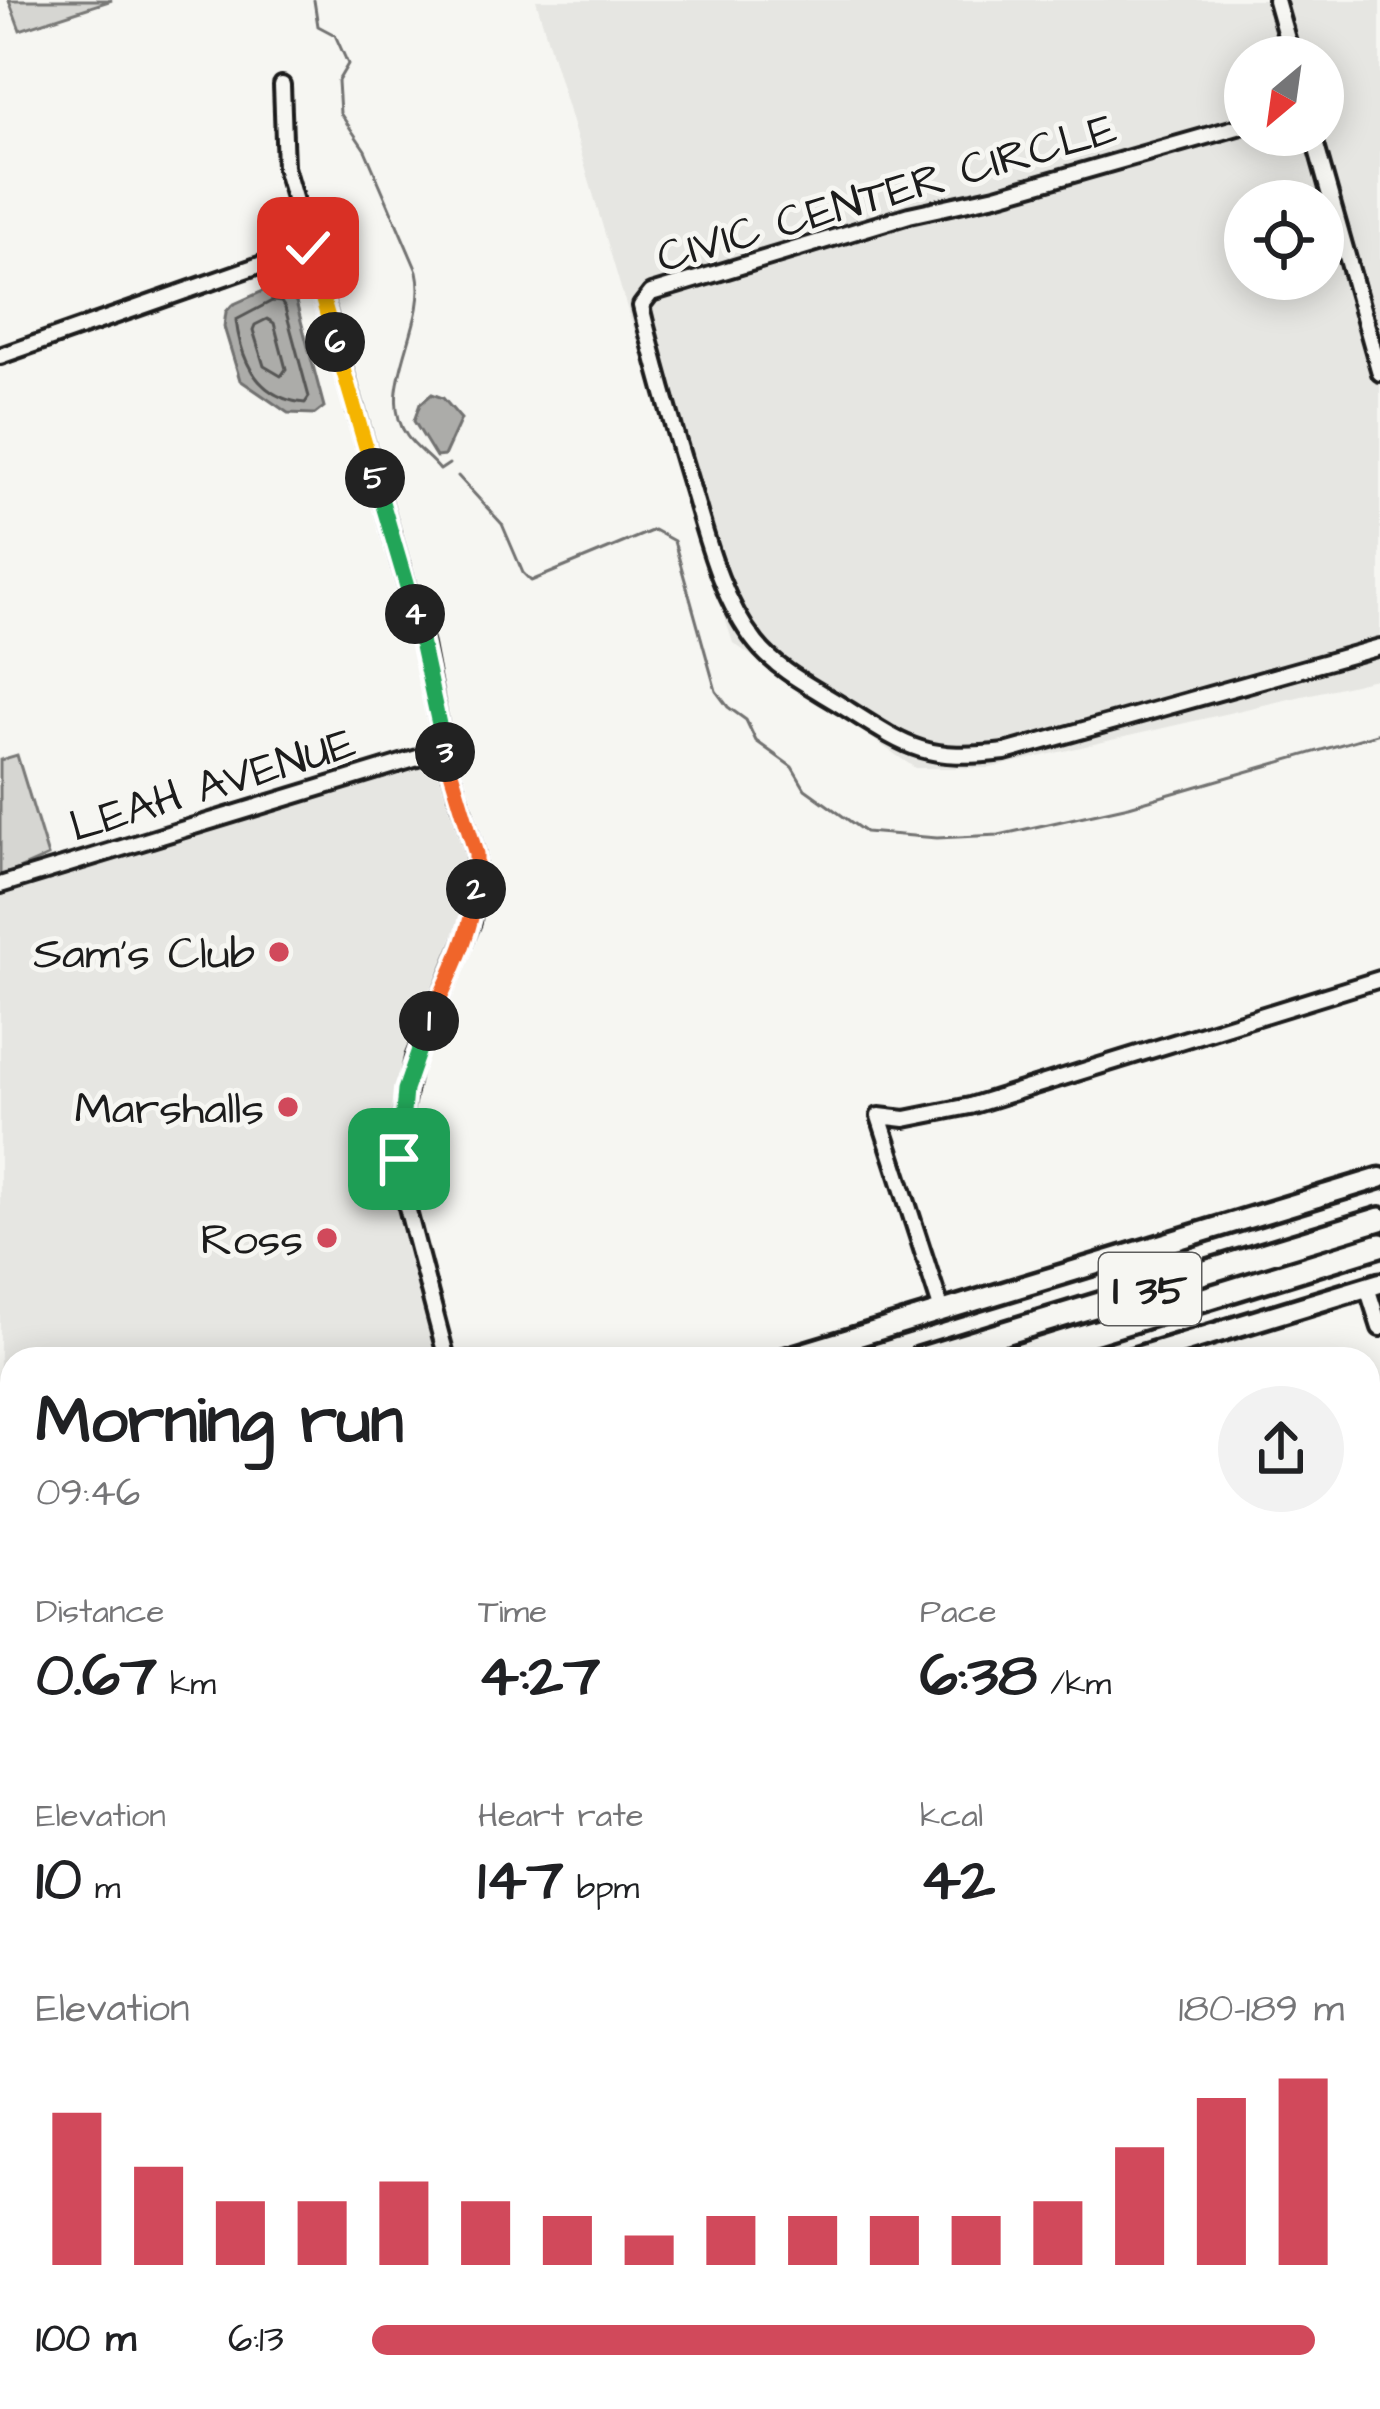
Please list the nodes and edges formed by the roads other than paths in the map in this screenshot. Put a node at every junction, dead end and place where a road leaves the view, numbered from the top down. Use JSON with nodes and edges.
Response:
{"nodes":[{"id":1,"x":1276,"y":0,"type":"edge"},
{"id":2,"x":1286,"y":36,"type":"edge"},
{"id":3,"x":282,"y":85,"type":"dead end"},
{"id":4,"x":1224,"y":131,"type":"edge"},
{"id":5,"x":1319,"y":156,"type":"edge"},
{"id":6,"x":308,"y":248,"type":"junction"},
{"id":7,"x":0,"y":356,"type":"edge"},
{"id":8,"x":1380,"y":373,"type":"edge"},
{"id":9,"x":1380,"y":647,"type":"edge"},
{"id":10,"x":444,"y":750,"type":"junction"},
{"id":11,"x":0,"y":885,"type":"edge"},
{"id":12,"x":1380,"y":979,"type":"edge"},
{"id":13,"x":1380,"y":1178,"type":"edge"},
{"id":14,"x":1380,"y":1219,"type":"edge"},
{"id":15,"x":1380,"y":1245,"type":"edge"},
{"id":16,"x":1373,"y":1285,"type":"edge"},
{"id":17,"x":941,"y":1311,"type":"junction"},
{"id":18,"x":1380,"y":1328,"type":"edge"},
{"id":19,"x":444,"y":1347,"type":"edge"},
{"id":20,"x":822,"y":1347,"type":"edge"},
{"id":21,"x":959,"y":1347,"type":"edge"},
{"id":22,"x":1047,"y":1347,"type":"edge"},
{"id":23,"x":1169,"y":1347,"type":"edge"}],
"edges":[{"from":1,"to":2,"type":"street"},
{"from":3,"to":6,"type":"street"},
{"from":4,"to":9,"type":"street","name":"CIVIC CENTER CIRCLE"},
{"from":5,"to":8,"type":"street"},
{"from":6,"to":7,"type":"street"},
{"from":6,"to":10,"type":"street"},
{"from":10,"to":11,"type":"street","name":"LEAH AVENUE"},
{"from":10,"to":19,"type":"street"},
{"from":12,"to":17,"type":"street"},
{"from":13,"to":17,"type":"main road"},
{"from":14,"to":21,"type":"highway","number":"I 35"},
{"from":15,"to":22,"type":"highway","number":"I 35"},
{"from":16,"to":18,"type":"street"},
{"from":16,"to":23,"type":"main road"},
{"from":17,"to":20,"type":"main road"}]}
